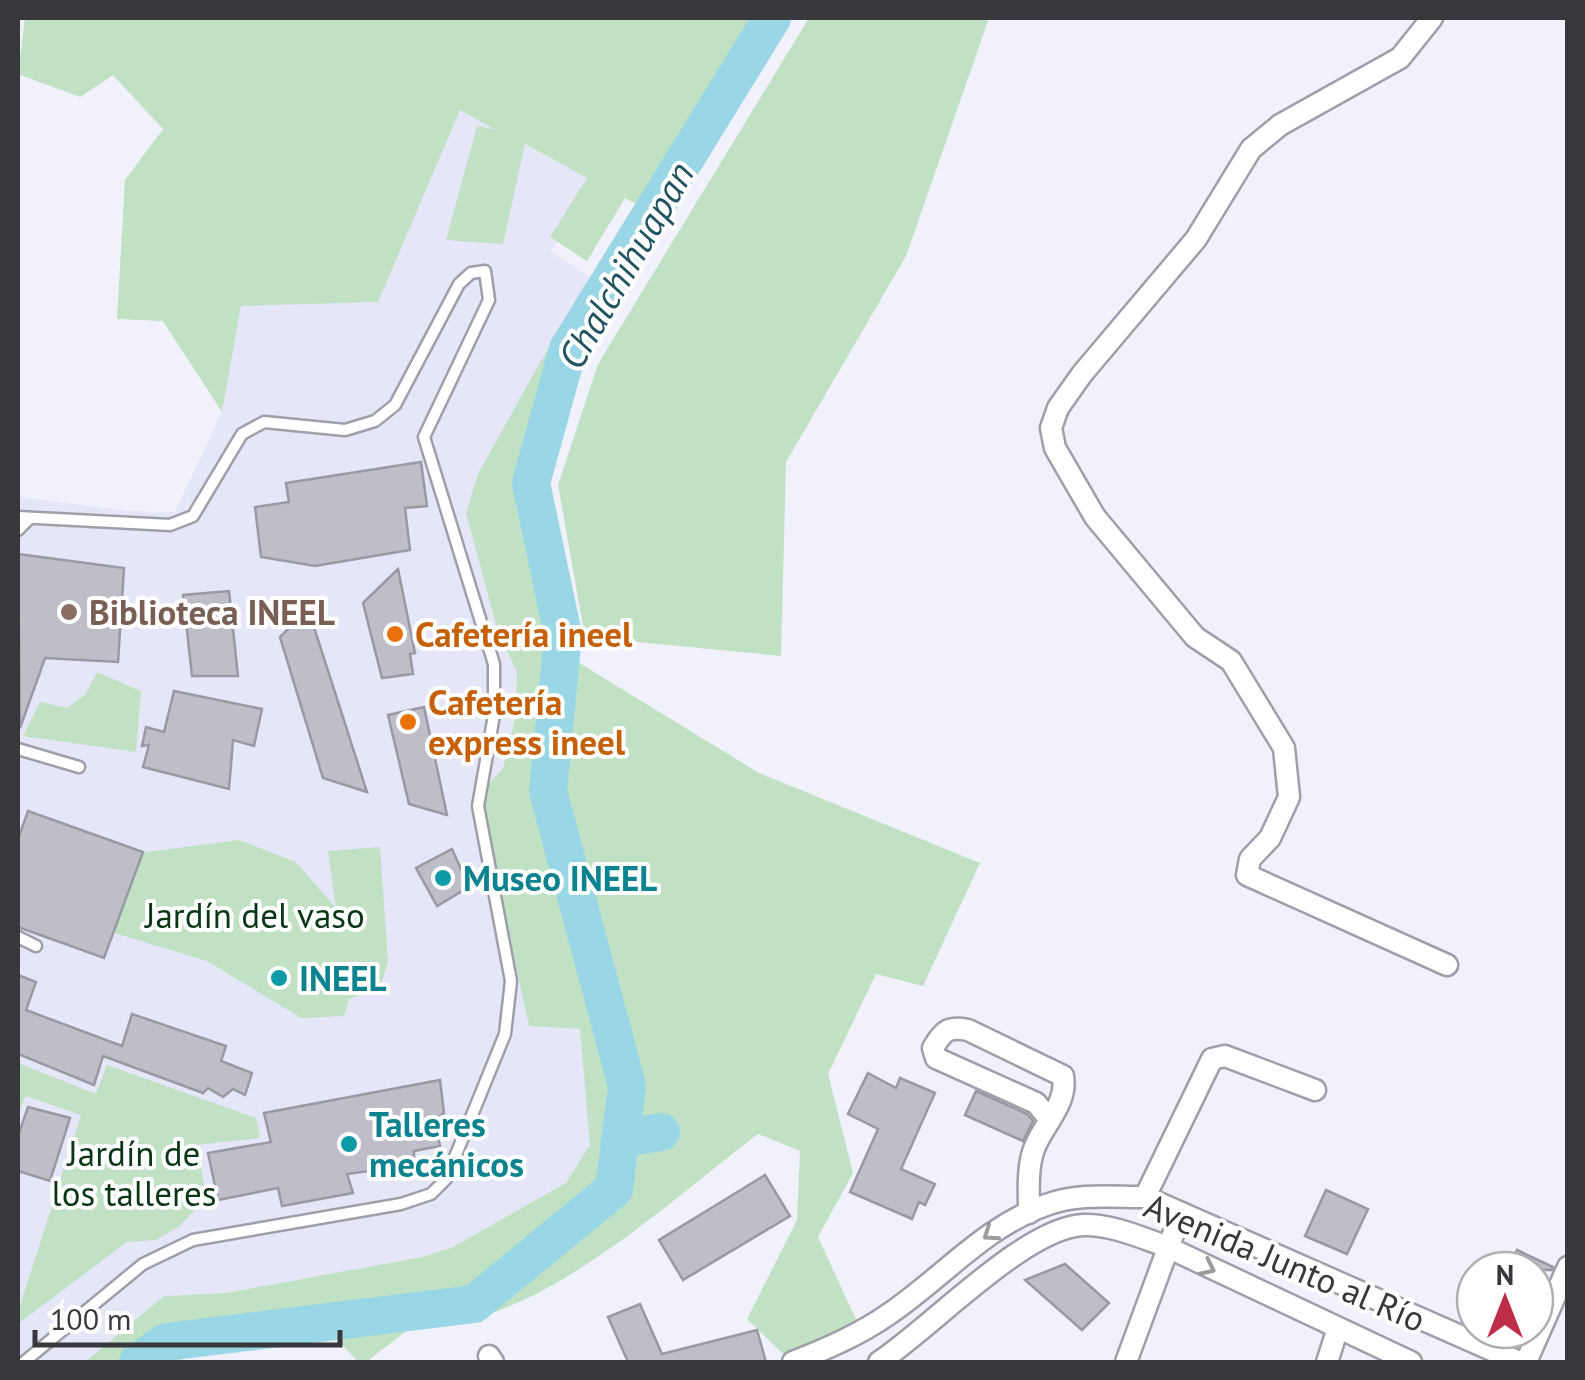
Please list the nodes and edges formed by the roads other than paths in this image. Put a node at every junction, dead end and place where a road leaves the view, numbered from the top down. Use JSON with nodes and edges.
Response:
{"nodes":[{"id":1,"x":1432,"y":18,"type":"edge"},
{"id":2,"x":18,"y":517,"type":"edge"},
{"id":3,"x":30,"y":518,"type":"junction"},
{"id":4,"x":18,"y":530,"type":"edge"},
{"id":5,"x":18,"y":749,"type":"edge"},
{"id":6,"x":79,"y":767,"type":"dead end"},
{"id":7,"x":18,"y":937,"type":"edge"},
{"id":8,"x":36,"y":946,"type":"dead end"},
{"id":9,"x":1447,"y":965,"type":"dead end"},
{"id":10,"x":1316,"y":1090,"type":"dead end"},
{"id":11,"x":1050,"y":1120,"type":"junction"},
{"id":12,"x":1145,"y":1197,"type":"junction"},
{"id":13,"x":1029,"y":1212,"type":"junction"},
{"id":14,"x":1181,"y":1212,"type":"junction"},
{"id":15,"x":1165,"y":1246,"type":"junction"},
{"id":16,"x":1568,"y":1266,"type":"edge"},
{"id":17,"x":890,"y":1314,"type":"junction"},
{"id":18,"x":1337,"y":1331,"type":"junction"},
{"id":19,"x":915,"y":1339,"type":"junction"},
{"id":20,"x":24,"y":1362,"type":"edge"},
{"id":21,"x":792,"y":1362,"type":"edge"},
{"id":22,"x":879,"y":1362,"type":"edge"},
{"id":23,"x":1126,"y":1362,"type":"edge"},
{"id":24,"x":1327,"y":1362,"type":"edge"},
{"id":25,"x":1411,"y":1362,"type":"edge"},
{"id":26,"x":1522,"y":1362,"type":"edge"}],
"edges":[{"from":1,"to":9,"type":"street"},
{"from":2,"to":3,"type":"lane"},
{"from":3,"to":4,"type":"lane"},
{"from":3,"to":20,"type":"lane"},
{"from":5,"to":6,"type":"lane"},
{"from":7,"to":8,"type":"lane"},
{"from":10,"to":12,"type":"street"},
{"from":11,"to":11,"type":"street"},
{"from":11,"to":13,"type":"street"},
{"from":12,"to":13,"type":"street","name":"Avenida Junto al Río"},
{"from":12,"to":14,"type":"street","name":"Avenida Junto al Río"},
{"from":13,"to":17,"type":"street","name":"Avenida Junto al Río","one_way":true},
{"from":14,"to":15,"type":"street"},
{"from":14,"to":26,"type":"street","name":"Avenida Junto al Río"},
{"from":15,"to":18,"type":"street","name":"Avenida Junto al Río","one_way":true},
{"from":15,"to":19,"type":"street","name":"Avenida Junto al Río"},
{"from":15,"to":23,"type":"street"},
{"from":16,"to":26,"type":"street"},
{"from":17,"to":19,"type":"street"},
{"from":17,"to":21,"type":"street","name":"Avenida Junto al Río"},
{"from":18,"to":24,"type":"street"},
{"from":18,"to":25,"type":"street","name":"Avenida Junto al Río"},
{"from":19,"to":22,"type":"street","name":"Avenida Junto al Río"}]}
